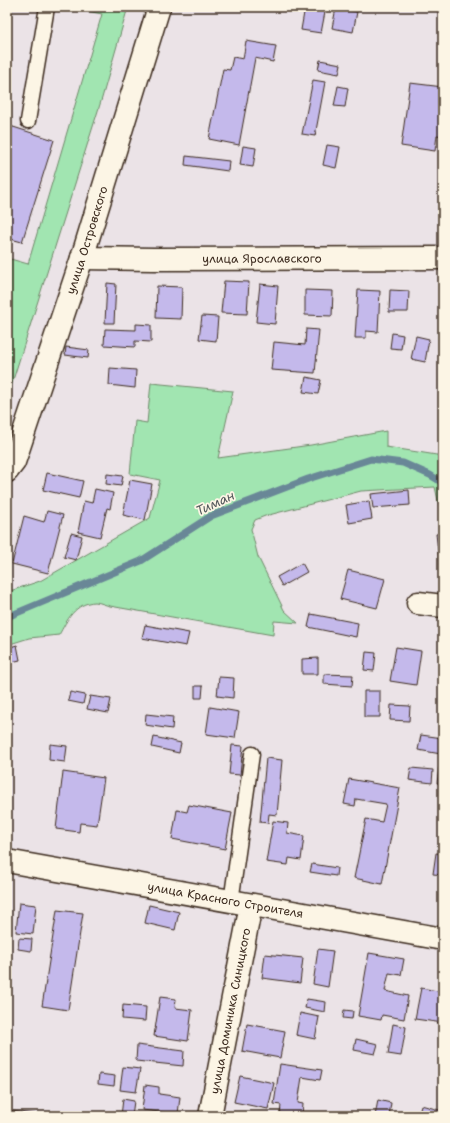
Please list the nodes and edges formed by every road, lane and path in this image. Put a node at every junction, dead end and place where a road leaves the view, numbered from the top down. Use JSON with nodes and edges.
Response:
{"nodes":[{"id":1,"x":47,"y":7,"type":"edge"},
{"id":2,"x":159,"y":7,"type":"edge"},
{"id":3,"x":28,"y":121,"type":"dead end"},
{"id":4,"x":82,"y":258,"type":"junction"},
{"id":5,"x":443,"y":258,"type":"edge"},
{"id":6,"x":7,"y":471,"type":"edge"},
{"id":7,"x":418,"y":603,"type":"dead end"},
{"id":8,"x":443,"y":606,"type":"edge"},
{"id":9,"x":252,"y":754,"type":"dead end"},
{"id":10,"x":7,"y":862,"type":"edge"},
{"id":11,"x":241,"y":904,"type":"junction"},
{"id":12,"x":443,"y":939,"type":"edge"},
{"id":13,"x":210,"y":1116,"type":"edge"}],
"edges":[{"from":1,"to":3,"type":"lane"},
{"from":2,"to":4,"type":"street","name":"улица Островского"},
{"from":4,"to":5,"type":"street","name":"улица Ярославского"},
{"from":4,"to":6,"type":"street","name":"улица Островского"},
{"from":7,"to":8,"type":"street"},
{"from":9,"to":11,"type":"lane","name":"улица Доминика Синицкого"},
{"from":10,"to":11,"type":"street","name":"улица Красного Строителя"},
{"from":11,"to":12,"type":"street","name":"улица Красного Строителя"},
{"from":11,"to":13,"type":"street","name":"улица Доминика Синицкого"}]}
